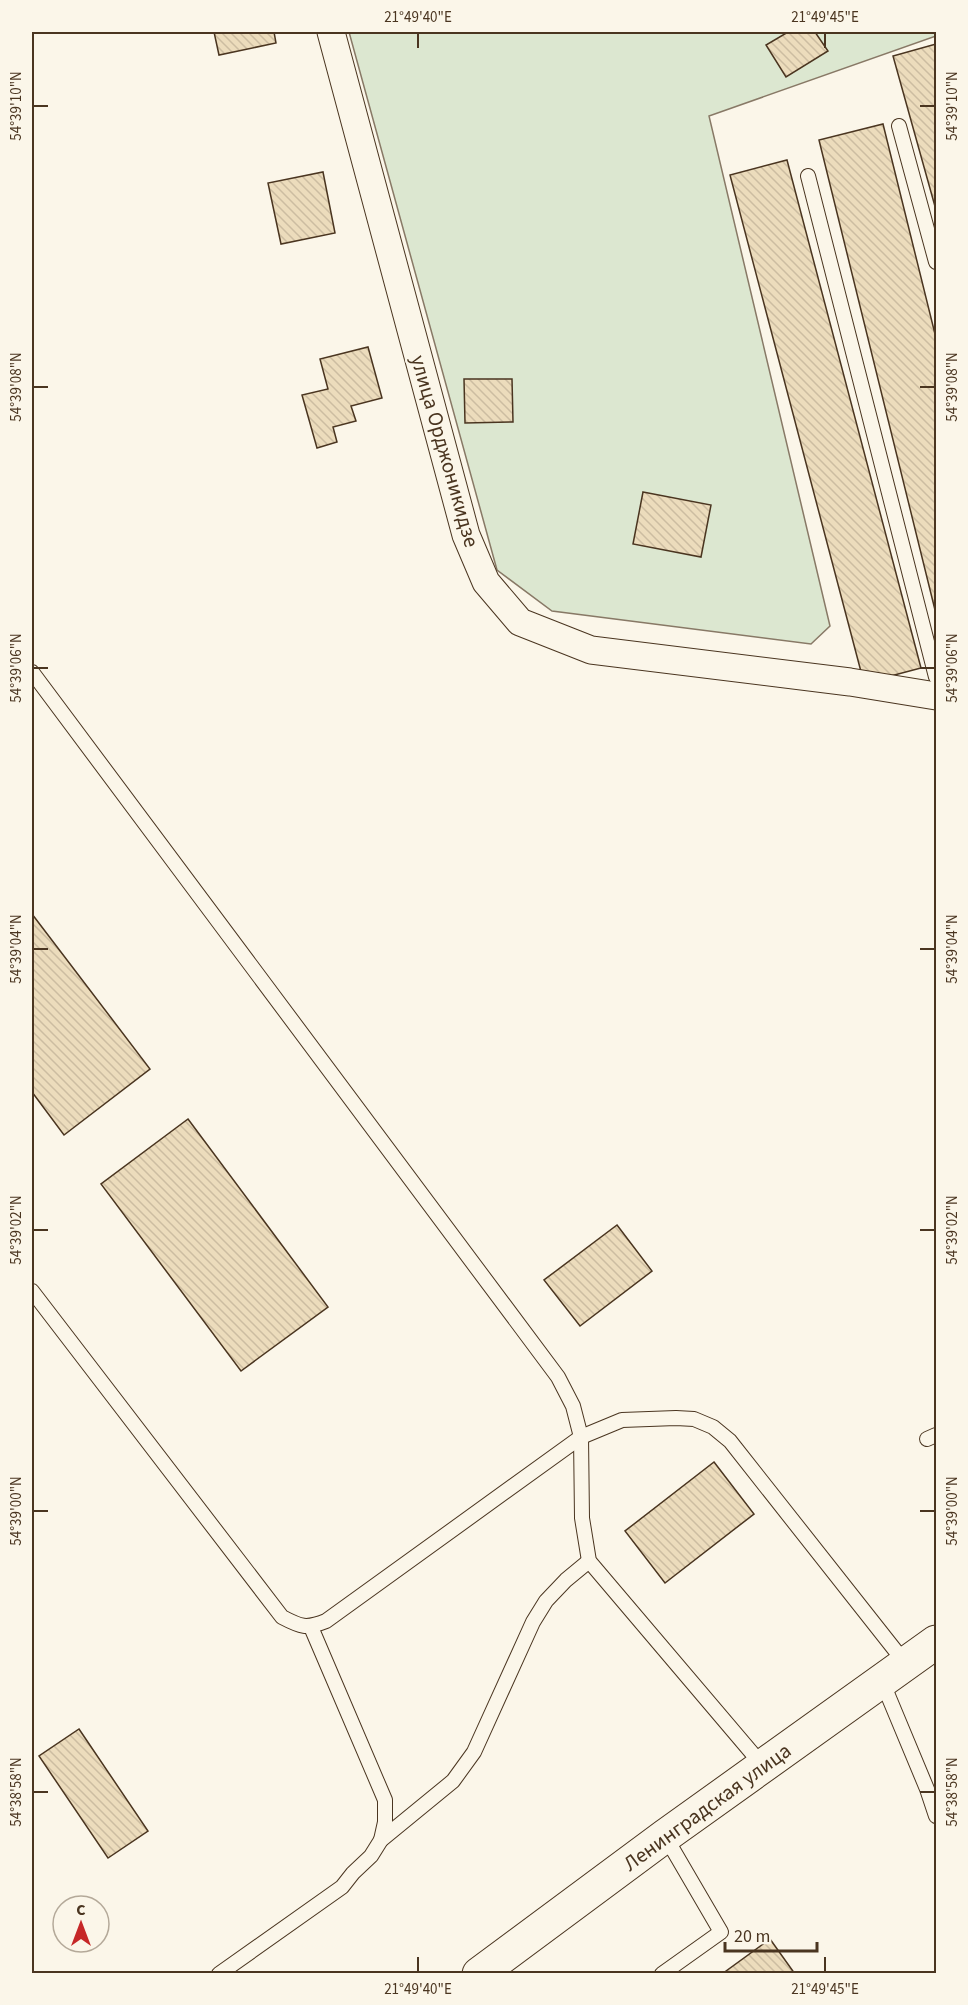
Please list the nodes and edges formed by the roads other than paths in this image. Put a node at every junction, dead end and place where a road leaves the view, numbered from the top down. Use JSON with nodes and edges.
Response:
{"nodes":[{"id":1,"x":331,"y":32,"type":"edge"},
{"id":2,"x":899,"y":126,"type":"dead end"},
{"id":3,"x":808,"y":176,"type":"dead end"},
{"id":4,"x":936,"y":262,"type":"edge"},
{"id":5,"x":32,"y":672,"type":"edge"},
{"id":6,"x":936,"y":677,"type":"edge"},
{"id":7,"x":936,"y":696,"type":"edge"},
{"id":8,"x":32,"y":1291,"type":"edge"},
{"id":9,"x":581,"y":1437,"type":"junction"},
{"id":10,"x":589,"y":1561,"type":"junction"},
{"id":11,"x":311,"y":1627,"type":"junction"},
{"id":12,"x":936,"y":1642,"type":"edge"},
{"id":13,"x":894,"y":1672,"type":"junction"},
{"id":14,"x":763,"y":1766,"type":"junction"},
{"id":15,"x":936,"y":1816,"type":"edge"},
{"id":16,"x":665,"y":1836,"type":"junction"},
{"id":17,"x":381,"y":1840,"type":"junction"},
{"id":18,"x":219,"y":1974,"type":"edge"},
{"id":19,"x":479,"y":1974,"type":"edge"},
{"id":20,"x":662,"y":1974,"type":"edge"}],
"edges":[{"from":1,"to":7,"type":"street","name":"улица Орджоникидзе"},
{"from":2,"to":4,"type":"lane"},
{"from":3,"to":6,"type":"lane"},
{"from":5,"to":9,"type":"lane"},
{"from":8,"to":11,"type":"lane"},
{"from":9,"to":10,"type":"lane"},
{"from":9,"to":11,"type":"lane"},
{"from":9,"to":13,"type":"lane"},
{"from":10,"to":14,"type":"lane"},
{"from":10,"to":17,"type":"lane"},
{"from":11,"to":17,"type":"lane"},
{"from":12,"to":13,"type":"street","name":"Ленинградская улица"},
{"from":13,"to":14,"type":"street","name":"Ленинградская улица"},
{"from":13,"to":15,"type":"lane"},
{"from":14,"to":16,"type":"street","name":"Ленинградская улица"},
{"from":16,"to":19,"type":"street","name":"Ленинградская улица"},
{"from":16,"to":20,"type":"lane"},
{"from":17,"to":18,"type":"lane"}]}
